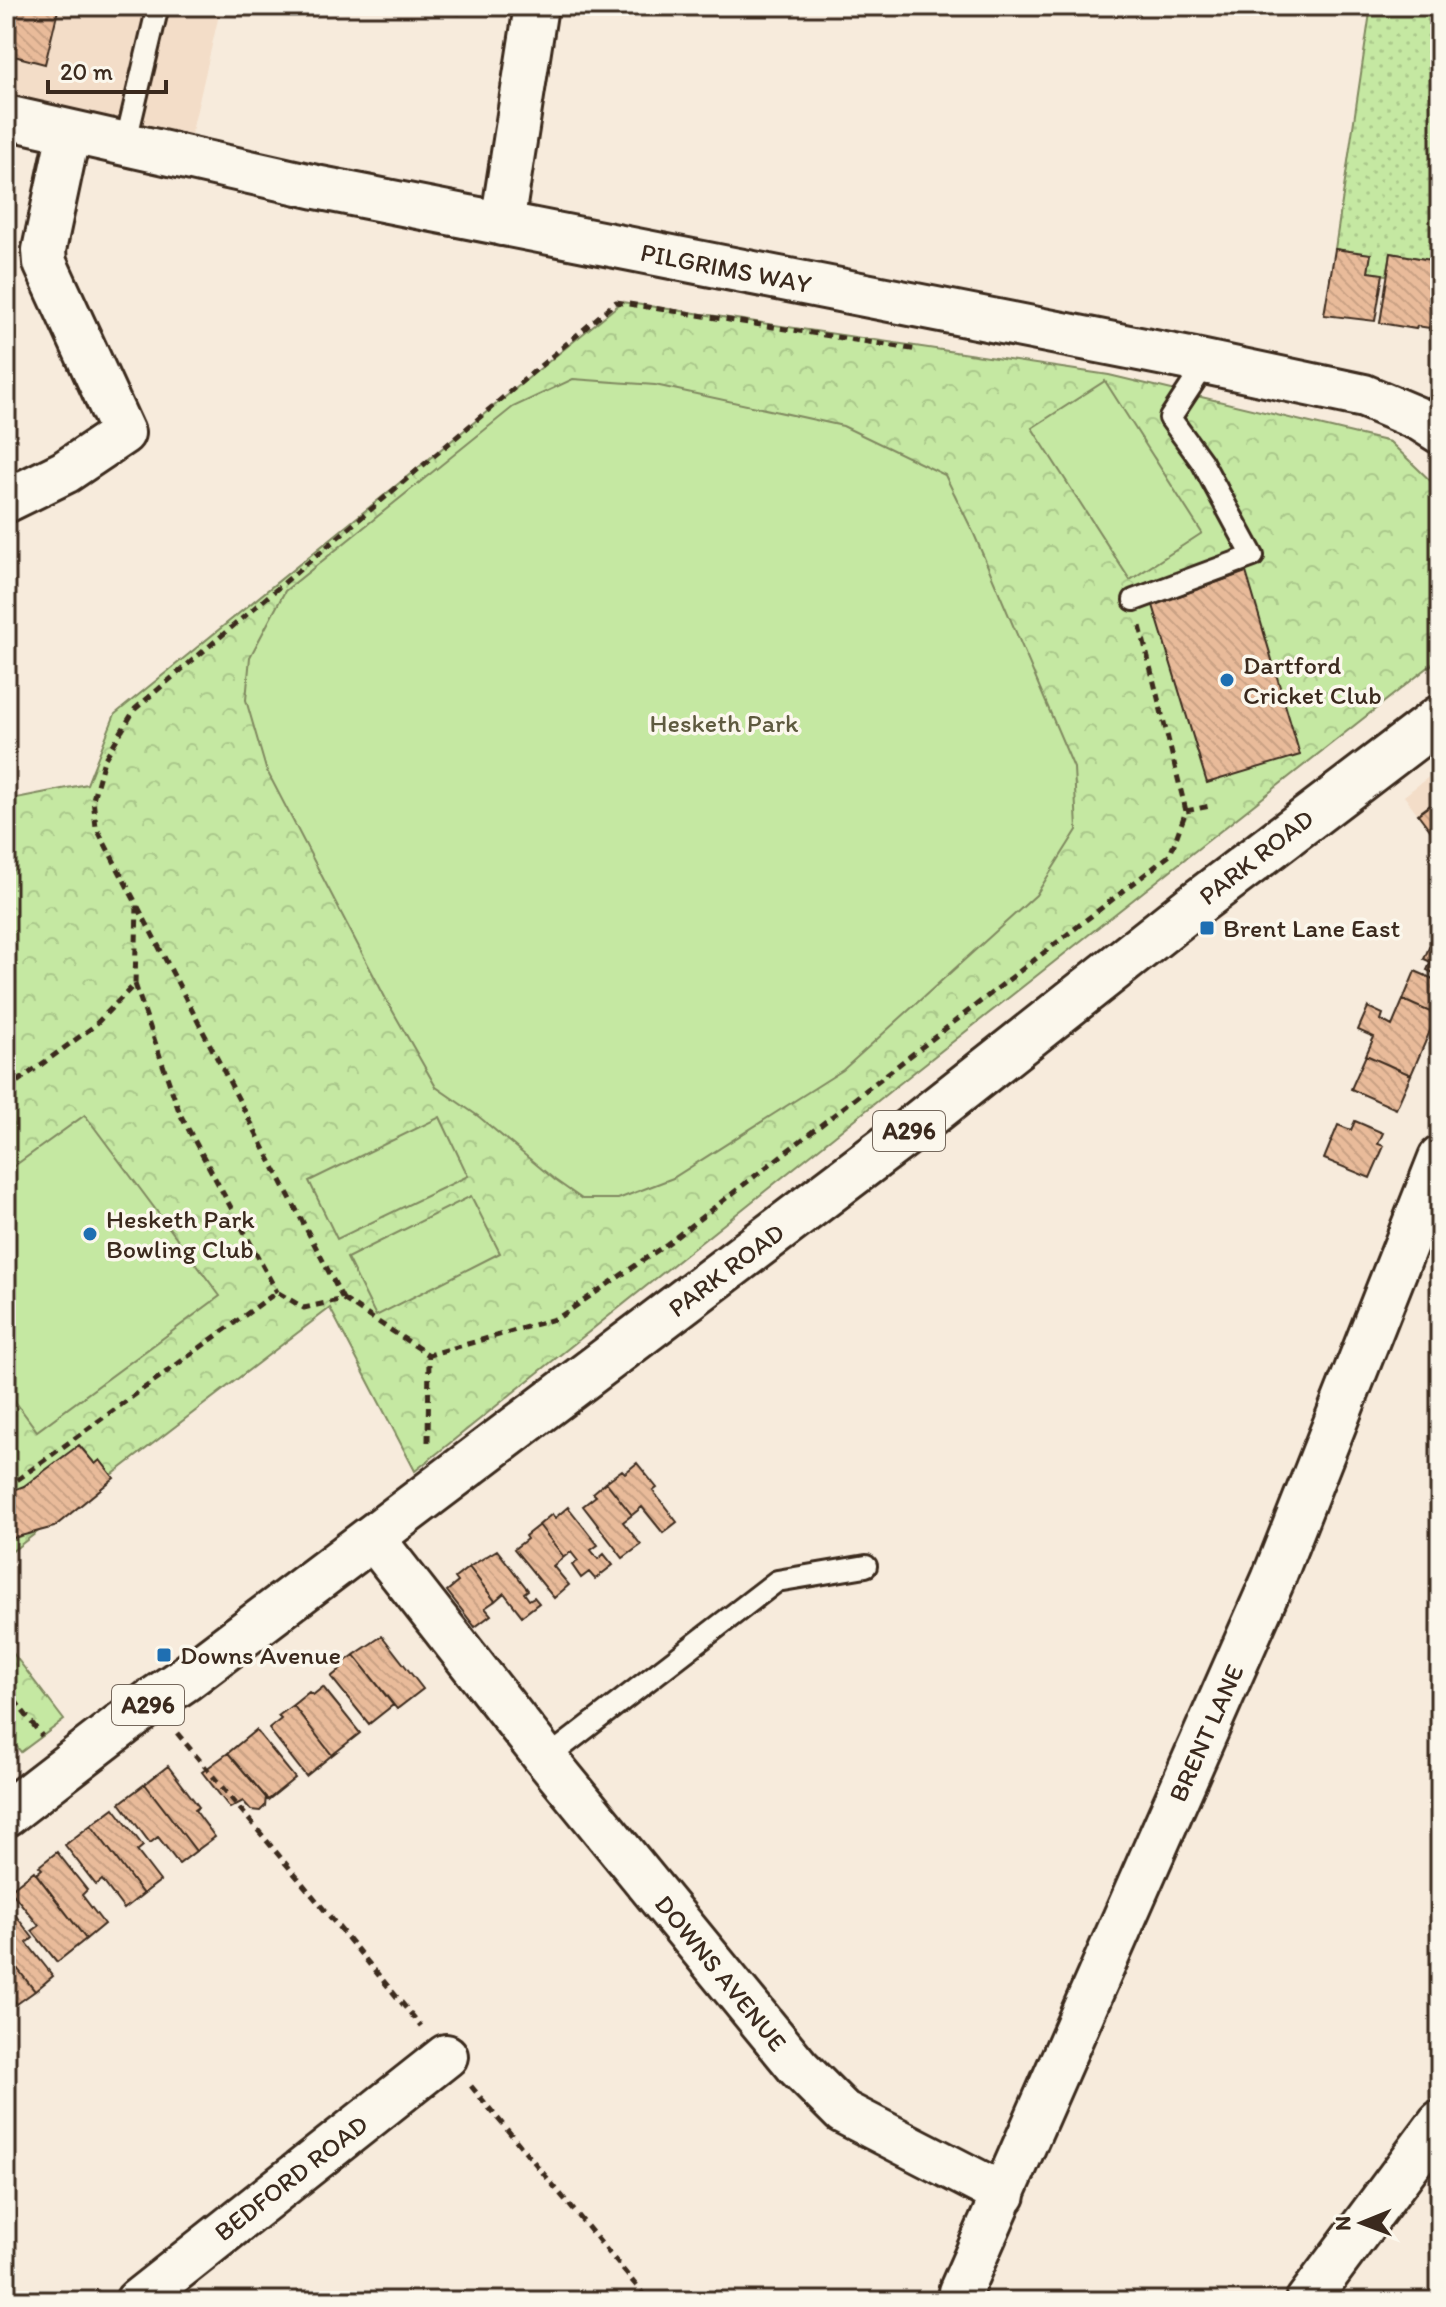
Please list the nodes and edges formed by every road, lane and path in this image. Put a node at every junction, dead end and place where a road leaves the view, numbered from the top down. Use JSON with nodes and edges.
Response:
{"nodes":[{"id":1,"x":158,"y":6,"type":"edge"},
{"id":2,"x":536,"y":6,"type":"edge"},
{"id":3,"x":6,"y":117,"type":"edge"},
{"id":4,"x":69,"y":132,"type":"junction"},
{"id":5,"x":125,"y":145,"type":"junction"},
{"id":6,"x":502,"y":224,"type":"junction"},
{"id":7,"x":926,"y":352,"type":"dead end"},
{"id":8,"x":1195,"y":360,"type":"junction"},
{"id":9,"x":1440,"y":432,"type":"edge"},
{"id":10,"x":6,"y":501,"type":"edge"},
{"id":11,"x":1134,"y":600,"type":"joint"},
{"id":12,"x":1440,"y":718,"type":"edge"},
{"id":13,"x":1210,"y":806,"type":"dead end"},
{"id":14,"x":1186,"y":811,"type":"junction"},
{"id":15,"x":137,"y":905,"type":"junction"},
{"id":16,"x":135,"y":984,"type":"junction"},
{"id":17,"x":6,"y":1090,"type":"edge"},
{"id":18,"x":1440,"y":1158,"type":"edge"},
{"id":19,"x":277,"y":1292,"type":"junction"},
{"id":20,"x":343,"y":1299,"type":"junction"},
{"id":21,"x":429,"y":1355,"type":"junction"},
{"id":22,"x":6,"y":1488,"type":"edge"},
{"id":23,"x":422,"y":1499,"type":"junction"},
{"id":24,"x":372,"y":1537,"type":"junction"},
{"id":25,"x":866,"y":1566,"type":"dead end"},
{"id":26,"x":6,"y":1689,"type":"edge"},
{"id":27,"x":151,"y":1702,"type":"junction"},
{"id":28,"x":546,"y":1759,"type":"junction"},
{"id":29,"x":66,"y":1768,"type":"junction"},
{"id":30,"x":6,"y":1814,"type":"edge"},
{"id":31,"x":446,"y":2056,"type":"junction"},
{"id":32,"x":1440,"y":2122,"type":"edge"},
{"id":33,"x":1004,"y":2195,"type":"junction"},
{"id":34,"x":137,"y":2301,"type":"edge"},
{"id":35,"x":649,"y":2301,"type":"edge"},
{"id":36,"x":959,"y":2301,"type":"edge"},
{"id":37,"x":1307,"y":2301,"type":"edge"}],
"edges":[{"from":1,"to":5,"type":"lane"},
{"from":2,"to":6,"type":"street"},
{"from":3,"to":4,"type":"street","name":"PILGRIMS WAY"},
{"from":4,"to":5,"type":"street","name":"PILGRIMS WAY"},
{"from":4,"to":10,"type":"street"},
{"from":5,"to":6,"type":"street","name":"PILGRIMS WAY"},
{"from":6,"to":8,"type":"street","name":"PILGRIMS WAY"},
{"from":7,"to":15,"type":"path"},
{"from":8,"to":9,"type":"street","name":"PILGRIMS WAY"},
{"from":8,"to":11,"type":"lane"},
{"from":11,"to":14,"type":"path"},
{"from":12,"to":23,"type":"main road","name":"PARK ROAD","number":"A296"},
{"from":13,"to":14,"type":"path"},
{"from":14,"to":21,"type":"path"},
{"from":15,"to":16,"type":"path"},
{"from":15,"to":20,"type":"path"},
{"from":16,"to":17,"type":"path"},
{"from":16,"to":19,"type":"path"},
{"from":18,"to":33,"type":"street","name":"BRENT LANE"},
{"from":19,"to":20,"type":"path"},
{"from":19,"to":22,"type":"path"},
{"from":20,"to":21,"type":"path"},
{"from":21,"to":23,"type":"path"},
{"from":23,"to":24,"type":"main road","name":"PARK ROAD","number":"A296"},
{"from":24,"to":27,"type":"main road","name":"PARK ROAD","number":"A296"},
{"from":24,"to":28,"type":"street","name":"DOWNS AVENUE"},
{"from":25,"to":28,"type":"lane"},
{"from":26,"to":29,"type":"path"},
{"from":27,"to":29,"type":"main road","name":"PARK ROAD","number":"A296"},
{"from":27,"to":31,"type":"path"},
{"from":28,"to":33,"type":"street","name":"DOWNS AVENUE"},
{"from":29,"to":30,"type":"main road","name":"PARK ROAD","number":"A296"},
{"from":31,"to":34,"type":"street","name":"BEDFORD ROAD"},
{"from":31,"to":35,"type":"path"},
{"from":32,"to":37,"type":"street"},
{"from":33,"to":36,"type":"street","name":"BRENT LANE"}]}
